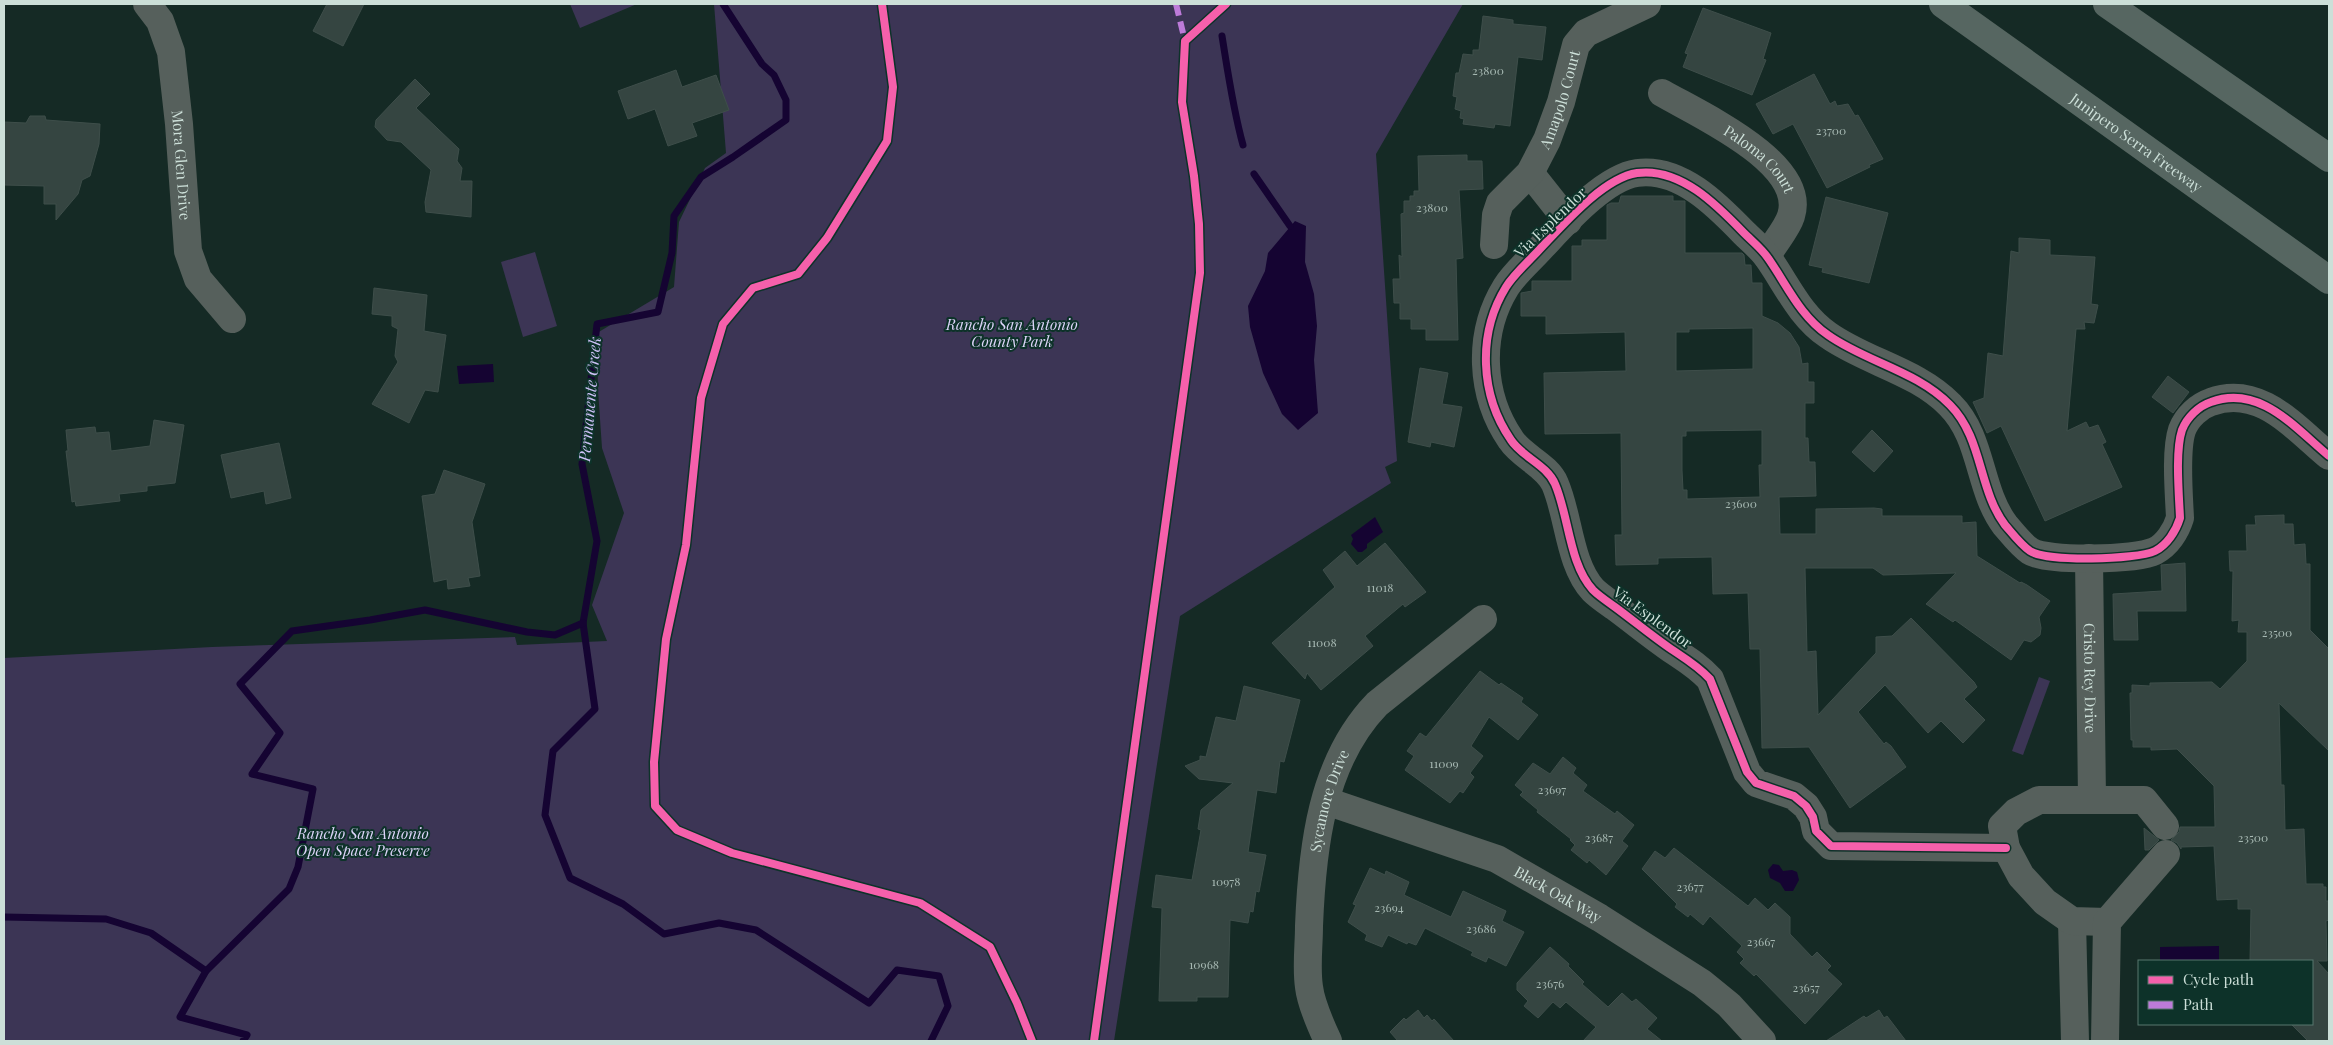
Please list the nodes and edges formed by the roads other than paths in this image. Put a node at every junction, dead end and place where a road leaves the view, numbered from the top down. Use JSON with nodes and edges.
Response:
{"nodes":[{"id":1,"x":147,"y":4,"type":"edge"},
{"id":2,"x":1647,"y":4,"type":"edge"},
{"id":3,"x":1943,"y":4,"type":"edge"},
{"id":4,"x":2107,"y":4,"type":"edge"},
{"id":5,"x":1662,"y":93,"type":"dead end"},
{"id":6,"x":2329,"y":158,"type":"edge"},
{"id":7,"x":1530,"y":173,"type":"junction"},
{"id":8,"x":1568,"y":221,"type":"junction"},
{"id":9,"x":1494,"y":245,"type":"dead end"},
{"id":10,"x":1767,"y":256,"type":"junction"},
{"id":11,"x":2329,"y":280,"type":"edge"},
{"id":12,"x":232,"y":319,"type":"dead end"},
{"id":13,"x":2329,"y":456,"type":"edge"},
{"id":14,"x":2089,"y":558,"type":"junction"},
{"id":15,"x":1483,"y":619,"type":"dead end"},
{"id":16,"x":2092,"y":799,"type":"junction"},
{"id":17,"x":1326,"y":801,"type":"junction"},
{"id":18,"x":2165,"y":826,"type":"dead end"},
{"id":19,"x":2006,"y":848,"type":"junction"},
{"id":20,"x":2166,"y":854,"type":"dead end"},
{"id":21,"x":2072,"y":921,"type":"junction"},
{"id":22,"x":2107,"y":922,"type":"junction"},
{"id":23,"x":1328,"y":1041,"type":"edge"},
{"id":24,"x":1762,"y":1041,"type":"edge"},
{"id":25,"x":2075,"y":1041,"type":"edge"},
{"id":26,"x":2105,"y":1041,"type":"edge"}],
"edges":[{"from":1,"to":12,"type":"street","name":"Mora Glen Drive"},
{"from":2,"to":7,"type":"street","name":"Amapolo Court"},
{"from":3,"to":11,"type":"highway","name":"Junipero Serra Freeway"},
{"from":4,"to":6,"type":"highway"},
{"from":5,"to":10,"type":"street","name":"Paloma Court"},
{"from":7,"to":8,"type":"street"},
{"from":7,"to":9,"type":"street","name":"Amapolo Court"},
{"from":8,"to":10,"type":"street","name":"Via Esplendor"},
{"from":8,"to":19,"type":"street","name":"Via Esplendor"},
{"from":10,"to":14,"type":"street","name":"Via Esplendor"},
{"from":13,"to":14,"type":"street","name":"Via Esplendor"},
{"from":14,"to":16,"type":"street","name":"Cristo Rey Drive"},
{"from":15,"to":17,"type":"street","name":"Sycamore Drive"},
{"from":16,"to":18,"type":"street"},
{"from":16,"to":19,"type":"street"},
{"from":17,"to":23,"type":"street","name":"Sycamore Drive"},
{"from":17,"to":24,"type":"street","name":"Black Oak Way"},
{"from":19,"to":21,"type":"street"},
{"from":20,"to":22,"type":"street"},
{"from":21,"to":22,"type":"street"},
{"from":21,"to":25,"type":"street"},
{"from":22,"to":26,"type":"street"}]}
